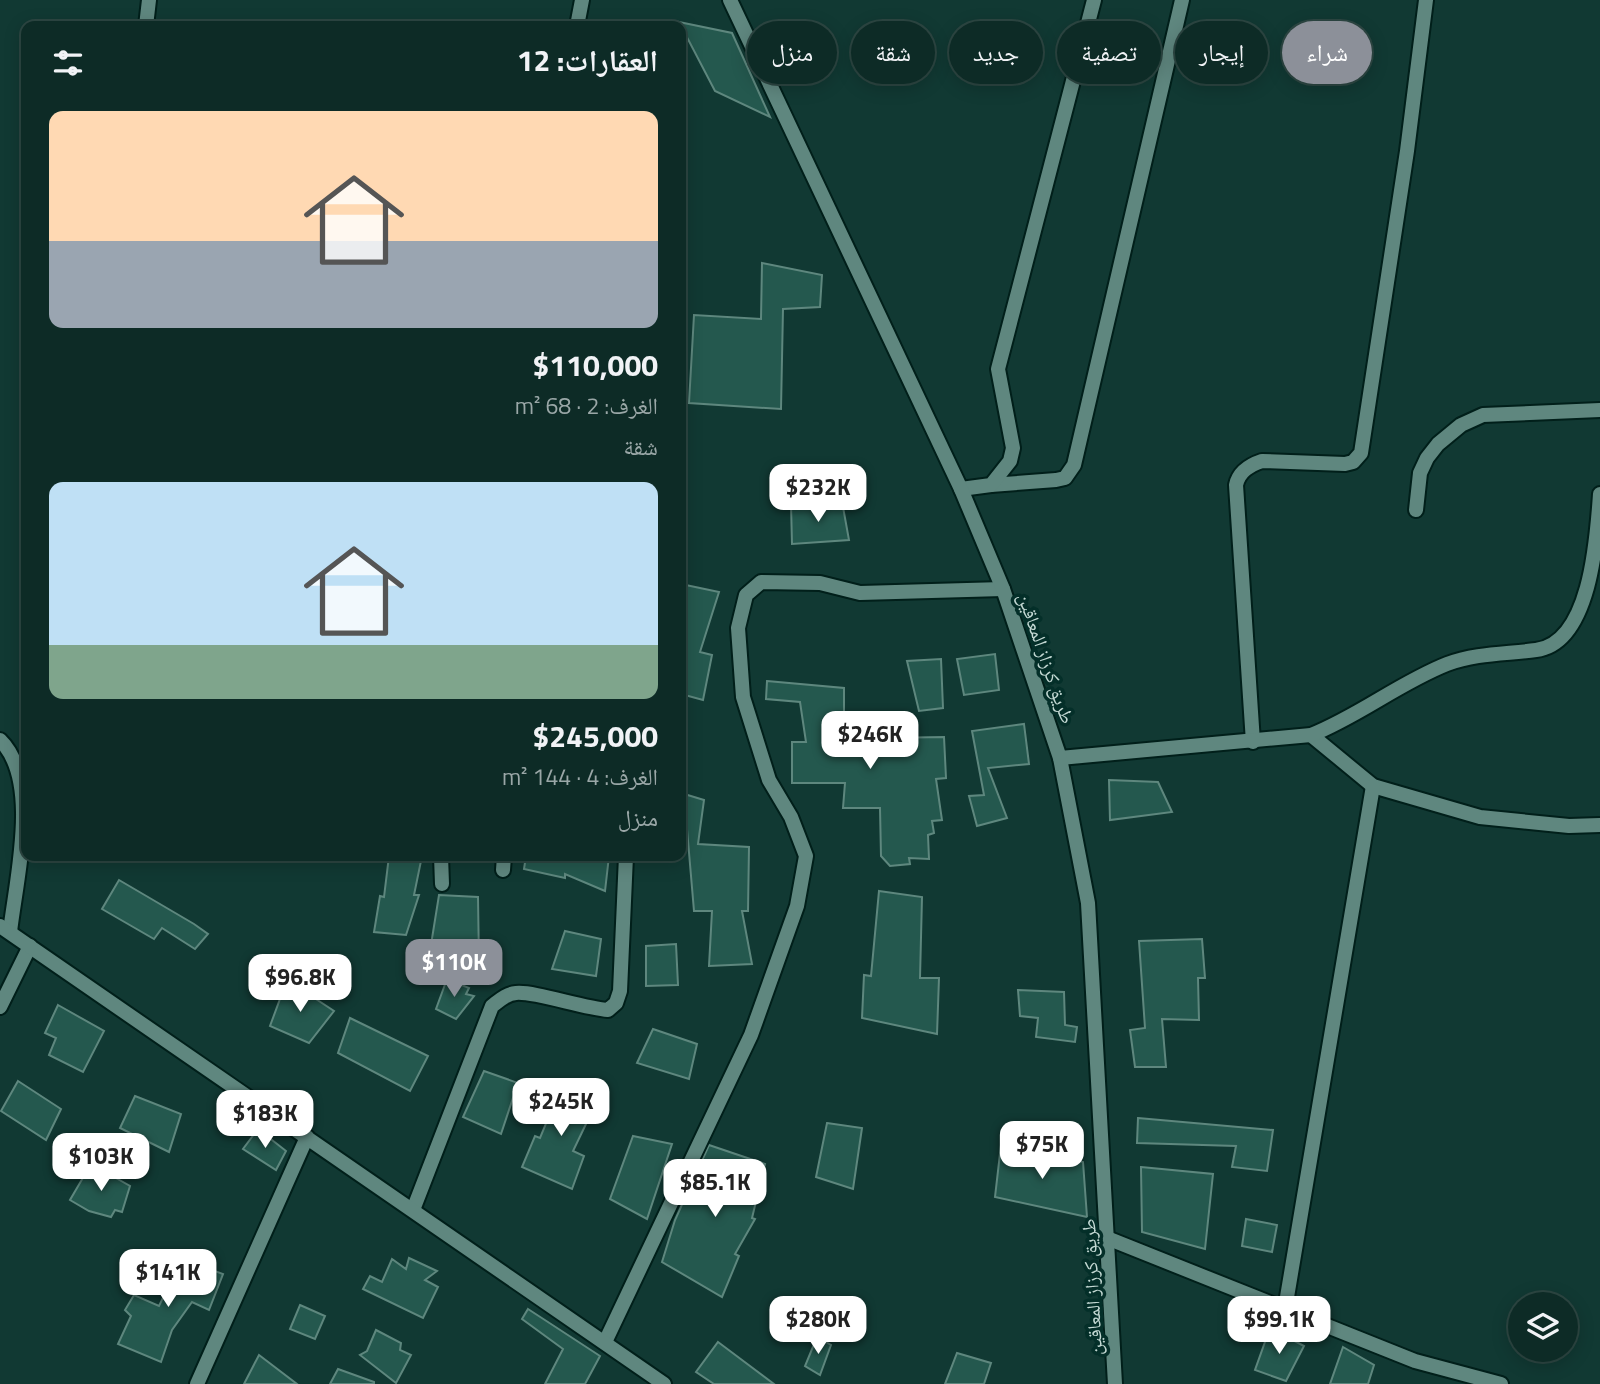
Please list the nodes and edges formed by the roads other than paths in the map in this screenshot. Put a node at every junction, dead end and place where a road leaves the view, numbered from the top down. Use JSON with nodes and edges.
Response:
{"nodes":[{"id":1,"x":149,"y":0,"type":"edge"},
{"id":2,"x":582,"y":0,"type":"edge"},
{"id":3,"x":730,"y":0,"type":"edge"},
{"id":4,"x":1094,"y":0,"type":"edge"},
{"id":5,"x":1182,"y":0,"type":"edge"},
{"id":6,"x":1426,"y":0,"type":"edge"},
{"id":7,"x":147,"y":21,"type":"edge"},
{"id":8,"x":578,"y":21,"type":"edge"},
{"id":9,"x":1600,"y":410,"type":"edge"},
{"id":10,"x":991,"y":485,"type":"junction"},
{"id":11,"x":961,"y":489,"type":"junction"},
{"id":12,"x":1600,"y":494,"type":"edge"},
{"id":13,"x":1416,"y":510,"type":"dead end"},
{"id":14,"x":1003,"y":589,"type":"junction"},
{"id":15,"x":1311,"y":735,"type":"junction"},
{"id":16,"x":0,"y":740,"type":"edge"},
{"id":17,"x":1253,"y":742,"type":"junction"},
{"id":18,"x":1060,"y":758,"type":"junction"},
{"id":19,"x":21,"y":774,"type":"edge"},
{"id":20,"x":1373,"y":786,"type":"junction"},
{"id":21,"x":21,"y":822,"type":"edge"},
{"id":22,"x":1600,"y":825,"type":"edge"},
{"id":23,"x":442,"y":861,"type":"edge"},
{"id":24,"x":626,"y":861,"type":"edge"},
{"id":25,"x":442,"y":884,"type":"dead end"},
{"id":26,"x":5,"y":929,"type":"edge"},
{"id":27,"x":30,"y":946,"type":"junction"},
{"id":28,"x":0,"y":1007,"type":"edge"},
{"id":29,"x":307,"y":1137,"type":"junction"},
{"id":30,"x":413,"y":1210,"type":"junction"},
{"id":31,"x":1107,"y":1238,"type":"junction"},
{"id":32,"x":1285,"y":1309,"type":"junction"},
{"id":33,"x":605,"y":1342,"type":"junction"},
{"id":34,"x":197,"y":1384,"type":"edge"},
{"id":35,"x":664,"y":1384,"type":"edge"},
{"id":36,"x":1115,"y":1384,"type":"edge"},
{"id":37,"x":1501,"y":1384,"type":"edge"}],
"edges":[{"from":1,"to":7,"type":"street"},
{"from":2,"to":8,"type":"street"},
{"from":3,"to":11,"type":"street","name":"طريق كرزاز المعاقين"},
{"from":4,"to":10,"type":"street"},
{"from":5,"to":10,"type":"street"},
{"from":6,"to":17,"type":"street"},
{"from":9,"to":13,"type":"street"},
{"from":10,"to":11,"type":"street"},
{"from":11,"to":14,"type":"street","name":"طريق كرزاز المعاقين"},
{"from":12,"to":15,"type":"street"},
{"from":14,"to":18,"type":"street","name":"طريق كرزاز المعاقين"},
{"from":14,"to":33,"type":"street"},
{"from":15,"to":17,"type":"street"},
{"from":15,"to":20,"type":"street"},
{"from":16,"to":19,"type":"street"},
{"from":17,"to":18,"type":"street"},
{"from":18,"to":31,"type":"street","name":"طريق كرزاز المعاقين"},
{"from":20,"to":22,"type":"street"},
{"from":20,"to":32,"type":"street"},
{"from":21,"to":26,"type":"street"},
{"from":23,"to":25,"type":"street"},
{"from":24,"to":30,"type":"street"},
{"from":26,"to":27,"type":"street"},
{"from":27,"to":28,"type":"street"},
{"from":27,"to":29,"type":"street"},
{"from":29,"to":30,"type":"street"},
{"from":29,"to":34,"type":"street"},
{"from":30,"to":33,"type":"street"},
{"from":31,"to":32,"type":"street"},
{"from":31,"to":36,"type":"street","name":"طريق كرزاز المعاقين"},
{"from":32,"to":37,"type":"street"},
{"from":33,"to":35,"type":"street"}]}
